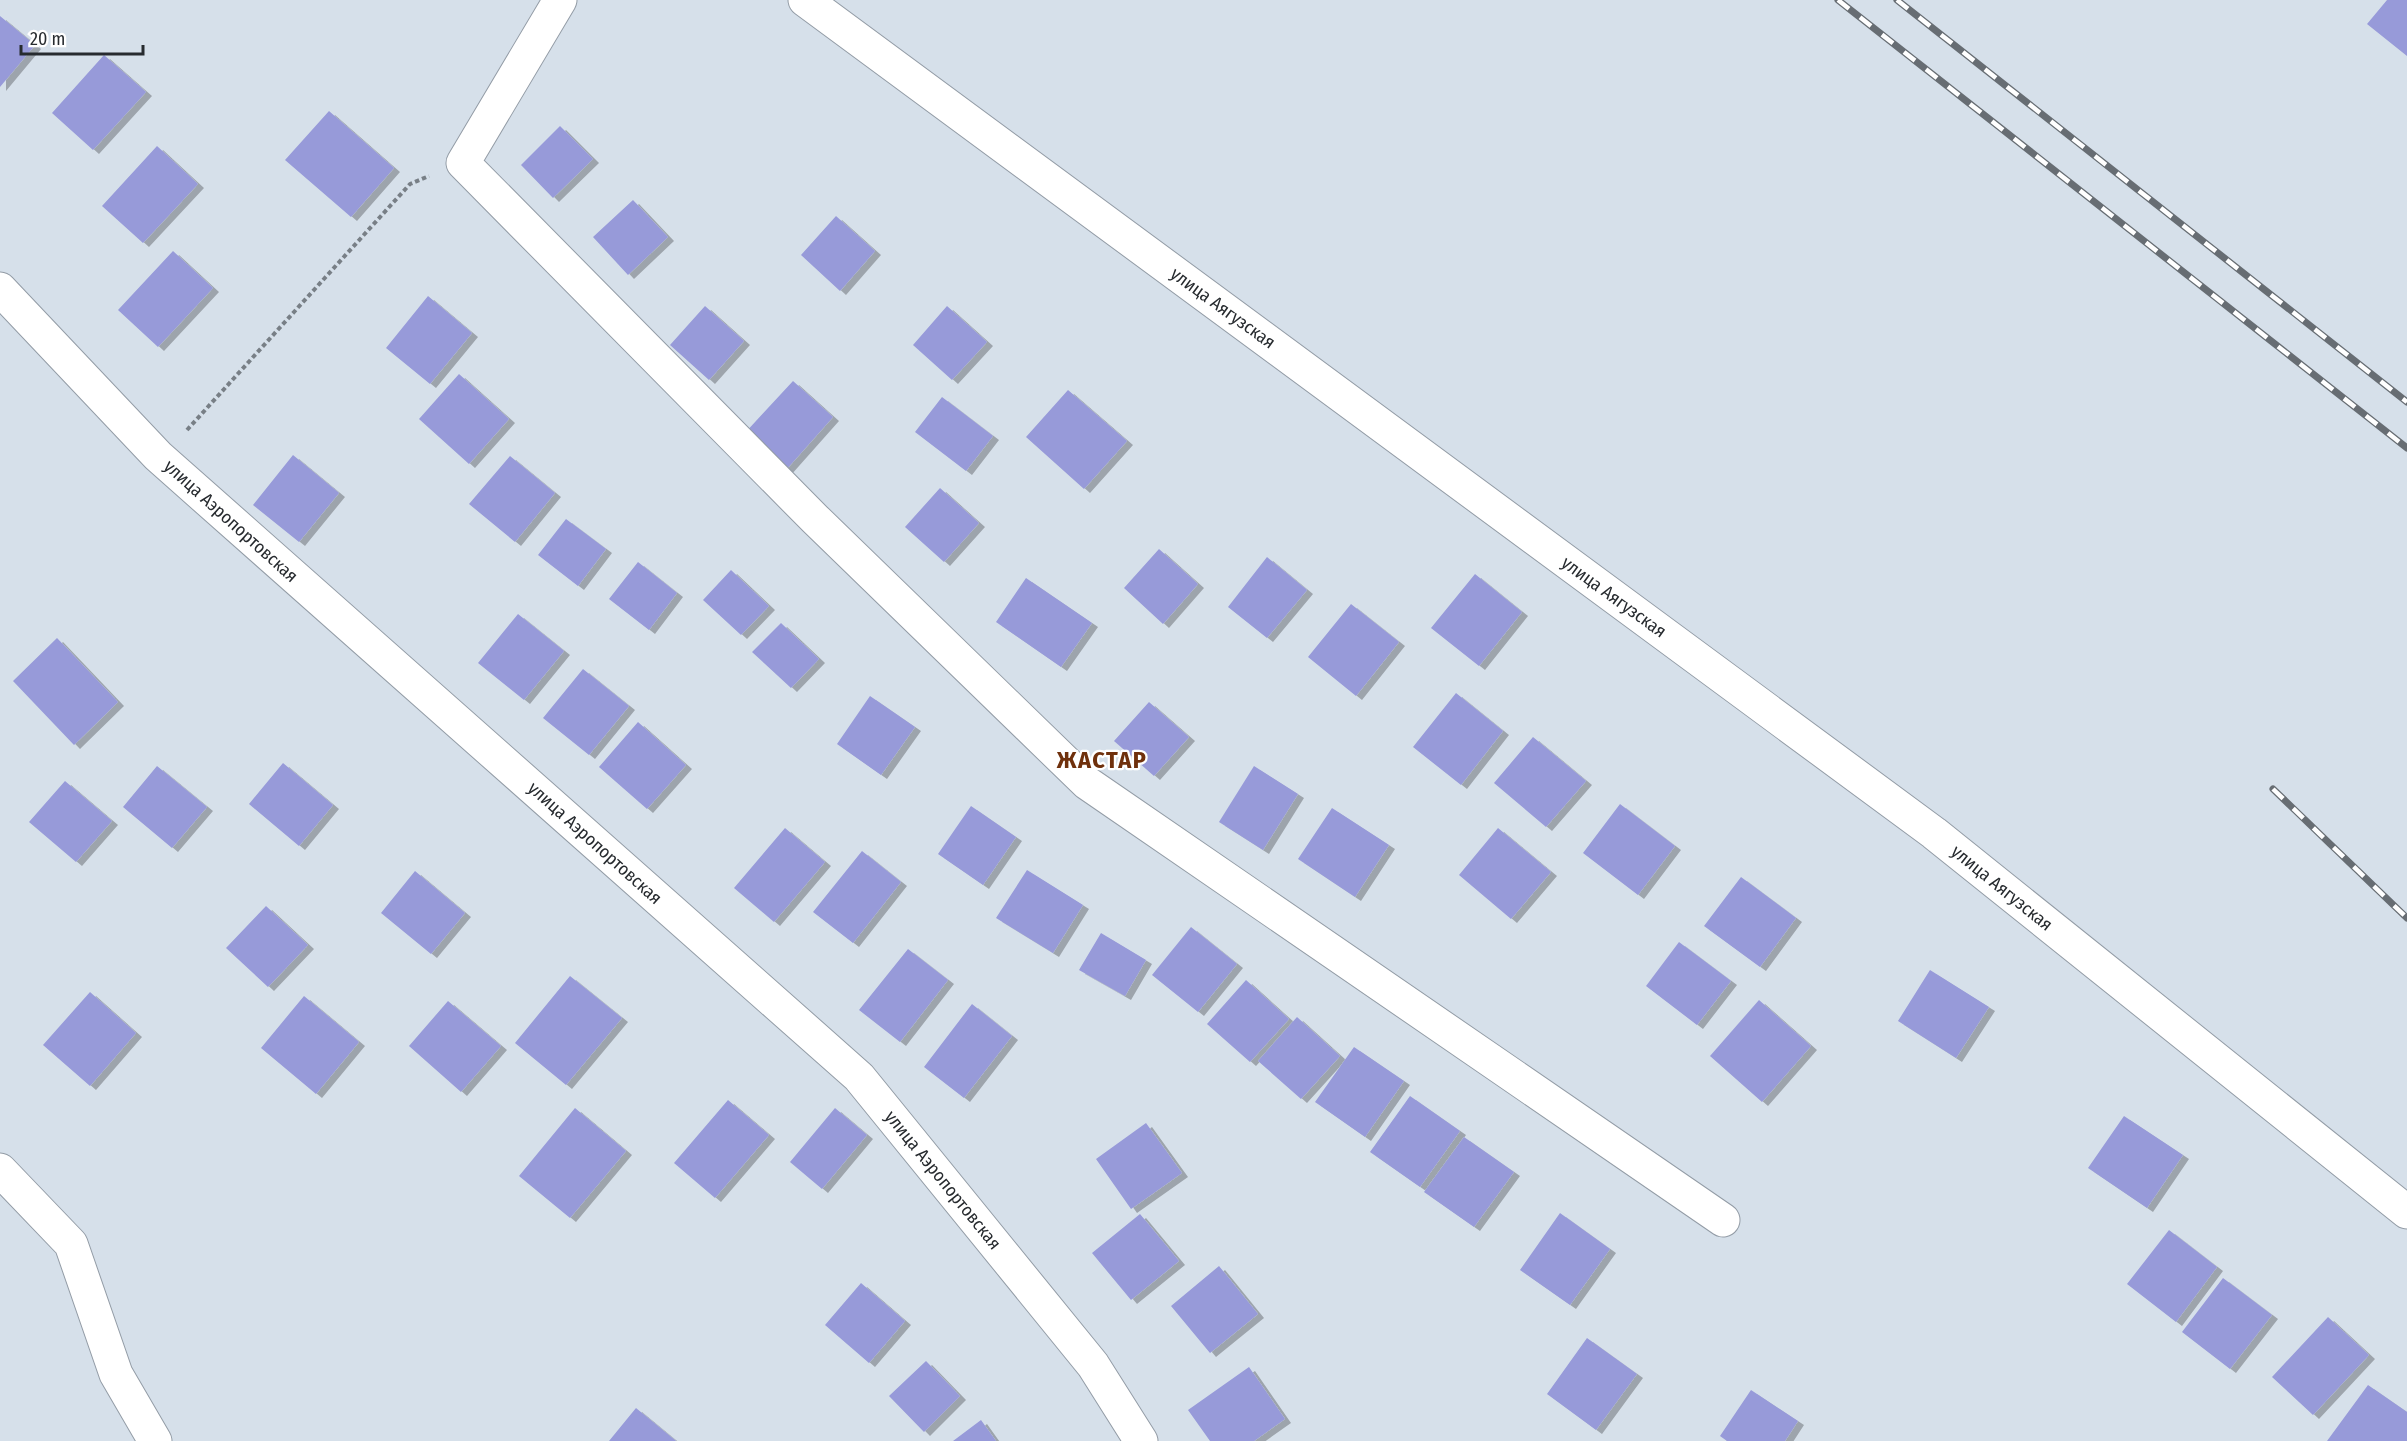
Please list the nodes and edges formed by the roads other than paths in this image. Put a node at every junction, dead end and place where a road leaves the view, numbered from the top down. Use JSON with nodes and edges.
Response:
{"nodes":[{"id":1,"x":560,"y":0,"type":"edge"},
{"id":2,"x":805,"y":0,"type":"edge"},
{"id":3,"x":0,"y":289,"type":"edge"},
{"id":4,"x":0,"y":1170,"type":"edge"},
{"id":5,"x":2407,"y":1212,"type":"edge"},
{"id":6,"x":1723,"y":1220,"type":"dead end"},
{"id":7,"x":155,"y":1441,"type":"edge"},
{"id":8,"x":1141,"y":1441,"type":"edge"}],
"edges":[{"from":1,"to":6,"type":"street"},
{"from":2,"to":5,"type":"street","name":"улица Аягузская"},
{"from":3,"to":8,"type":"street","name":"улица Аэропортовская"},
{"from":4,"to":7,"type":"street"}]}
